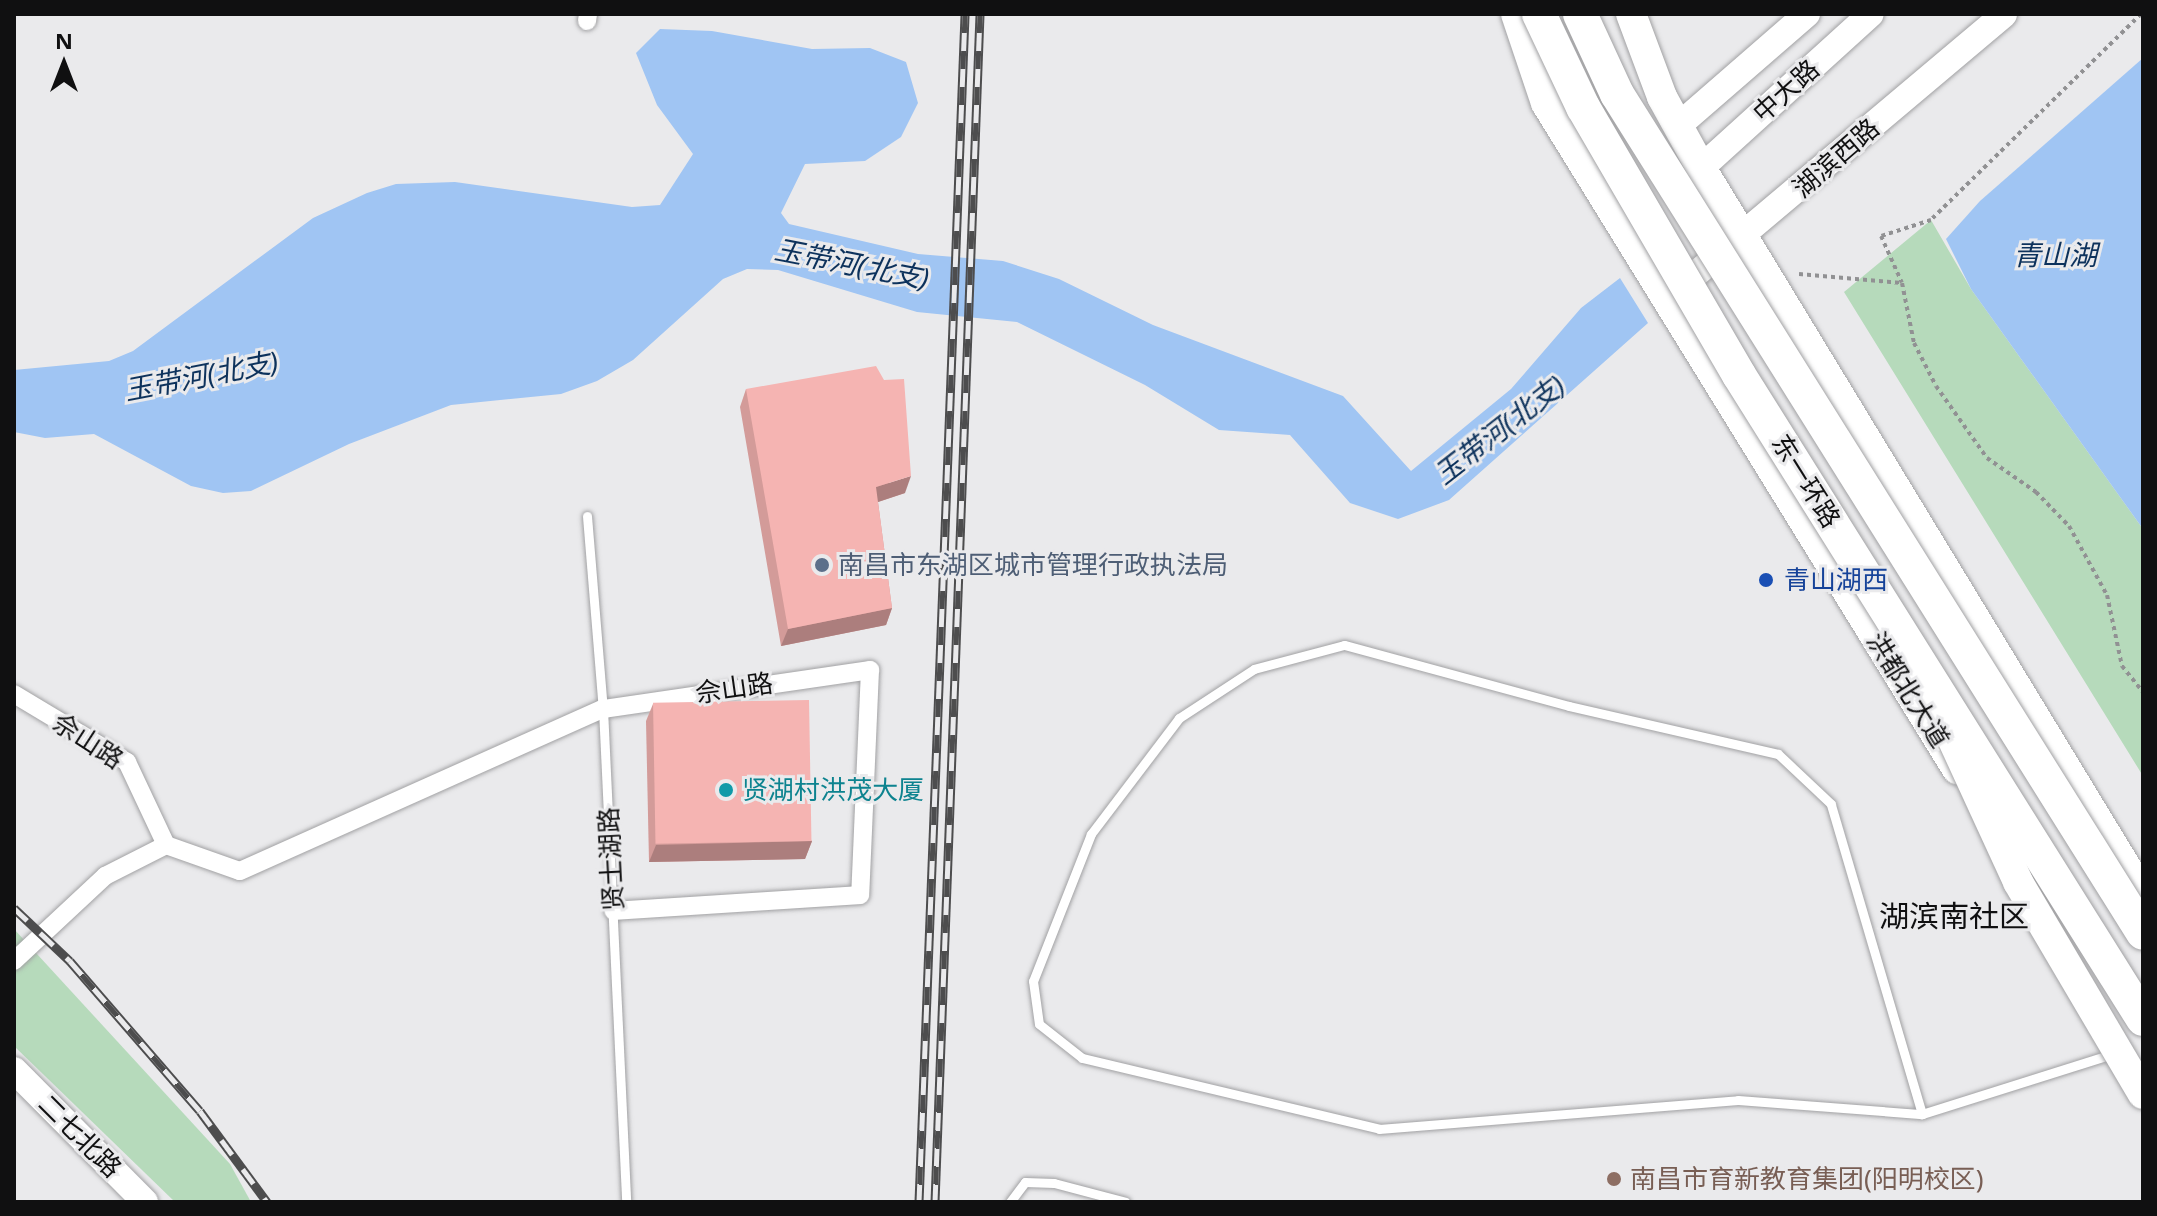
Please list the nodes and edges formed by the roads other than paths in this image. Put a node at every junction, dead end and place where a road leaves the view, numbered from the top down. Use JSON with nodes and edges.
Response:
{"nodes":[{"id":1,"x":1516,"y":14,"type":"edge"},
{"id":2,"x":1539,"y":14,"type":"edge"},
{"id":3,"x":1580,"y":14,"type":"edge"},
{"id":4,"x":1631,"y":14,"type":"edge"},
{"id":5,"x":1807,"y":14,"type":"edge"},
{"id":6,"x":1871,"y":14,"type":"edge"},
{"id":7,"x":2004,"y":14,"type":"edge"},
{"id":8,"x":1678,"y":126,"type":"junction"},
{"id":9,"x":1701,"y":168,"type":"junction"},
{"id":10,"x":1744,"y":238,"type":"junction"},
{"id":11,"x":1666,"y":298,"type":"junction"},
{"id":12,"x":587,"y":516,"type":"dead end"},
{"id":13,"x":1911,"y":647,"type":"junction"},
{"id":14,"x":14,"y":694,"type":"edge"},
{"id":15,"x":603,"y":709,"type":"junction"},
{"id":16,"x":166,"y":845,"type":"junction"},
{"id":17,"x":2143,"y":895,"type":"edge"},
{"id":18,"x":614,"y":911,"type":"junction"},
{"id":19,"x":2143,"y":933,"type":"edge"},
{"id":20,"x":14,"y":961,"type":"edge"},
{"id":21,"x":2138,"y":1046,"type":"edge"},
{"id":22,"x":14,"y":1070,"type":"edge"},
{"id":23,"x":2143,"y":1094,"type":"edge"},
{"id":24,"x":1922,"y":1114,"type":"junction"},
{"id":25,"x":145,"y":1202,"type":"edge"},
{"id":26,"x":626,"y":1202,"type":"edge"},
{"id":27,"x":1010,"y":1202,"type":"edge"},
{"id":28,"x":1126,"y":1202,"type":"edge"}],
"edges":[{"from":1,"to":11,"type":"main road","name":"洪都北大道"},
{"from":2,"to":13,"type":"highway","name":"东一环路","bridge":true},
{"from":3,"to":19,"type":"highway","name":"东一环路","bridge":true},
{"from":4,"to":8,"type":"main road"},
{"from":5,"to":8,"type":"main road","name":"中大路"},
{"from":6,"to":9,"type":"main road","name":"中大路"},
{"from":7,"to":10,"type":"main road","name":"湖滨西路"},
{"from":8,"to":9,"type":"main road"},
{"from":9,"to":10,"type":"main road"},
{"from":10,"to":11,"type":"main road","name":"湖滨西路"},
{"from":10,"to":17,"type":"main road"},
{"from":11,"to":21,"type":"main road","name":"洪都北大道"},
{"from":12,"to":15,"type":"lane","name":"贤士湖路"},
{"from":13,"to":21,"type":"highway","name":"东一环路","bridge":true},
{"from":13,"to":23,"type":"main road","bridge":true},
{"from":14,"to":16,"type":"street","name":"佘山路"},
{"from":15,"to":16,"type":"street","name":"佘山路"},
{"from":15,"to":18,"type":"lane","name":"贤士湖路"},
{"from":15,"to":18,"type":"street","name":"佘山路"},
{"from":16,"to":20,"type":"street"},
{"from":18,"to":26,"type":"lane","name":"贤士湖路"},
{"from":21,"to":24,"type":"lane"},
{"from":22,"to":25,"type":"main road","name":"二七北路"},
{"from":24,"to":24,"type":"lane"},
{"from":27,"to":28,"type":"lane"}]}
